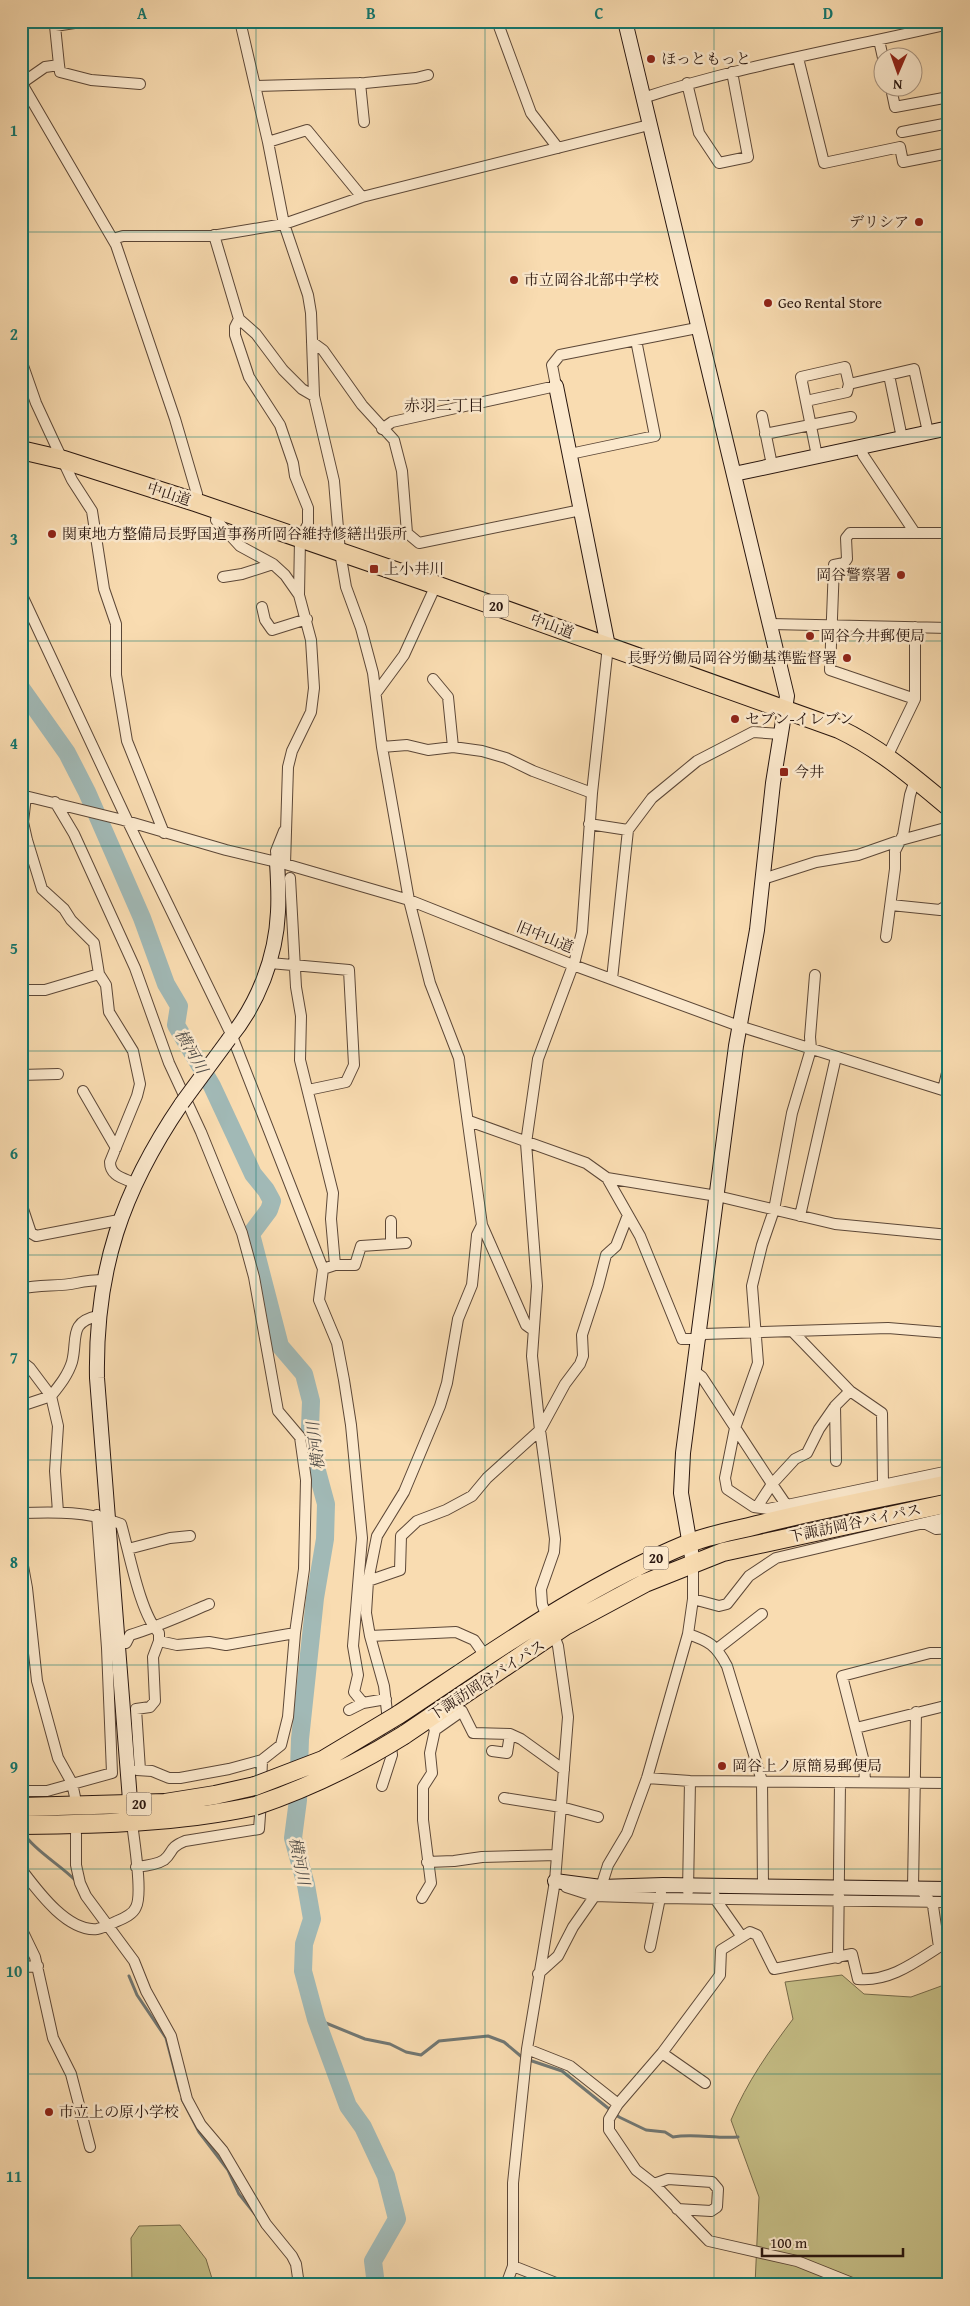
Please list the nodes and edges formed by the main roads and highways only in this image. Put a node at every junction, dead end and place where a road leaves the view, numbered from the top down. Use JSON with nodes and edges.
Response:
{"nodes":[{"id":1,"x":21,"y":450,"type":"edge"},
{"id":2,"x":949,"y":807,"type":"edge"},
{"id":3,"x":949,"y":1484,"type":"edge"},
{"id":4,"x":949,"y":1503,"type":"edge"},
{"id":5,"x":21,"y":1807,"type":"edge"},
{"id":6,"x":21,"y":1825,"type":"edge"}],
"edges":[{"from":1,"to":2,"type":"highway","name":"中山道","number":"20"},
{"from":3,"to":5,"type":"highway","name":"下諏訪岡谷バイパス","number":"20","bridge":true},
{"from":4,"to":6,"type":"highway","name":"下諏訪岡谷バイパス","number":"20","bridge":true}]}
